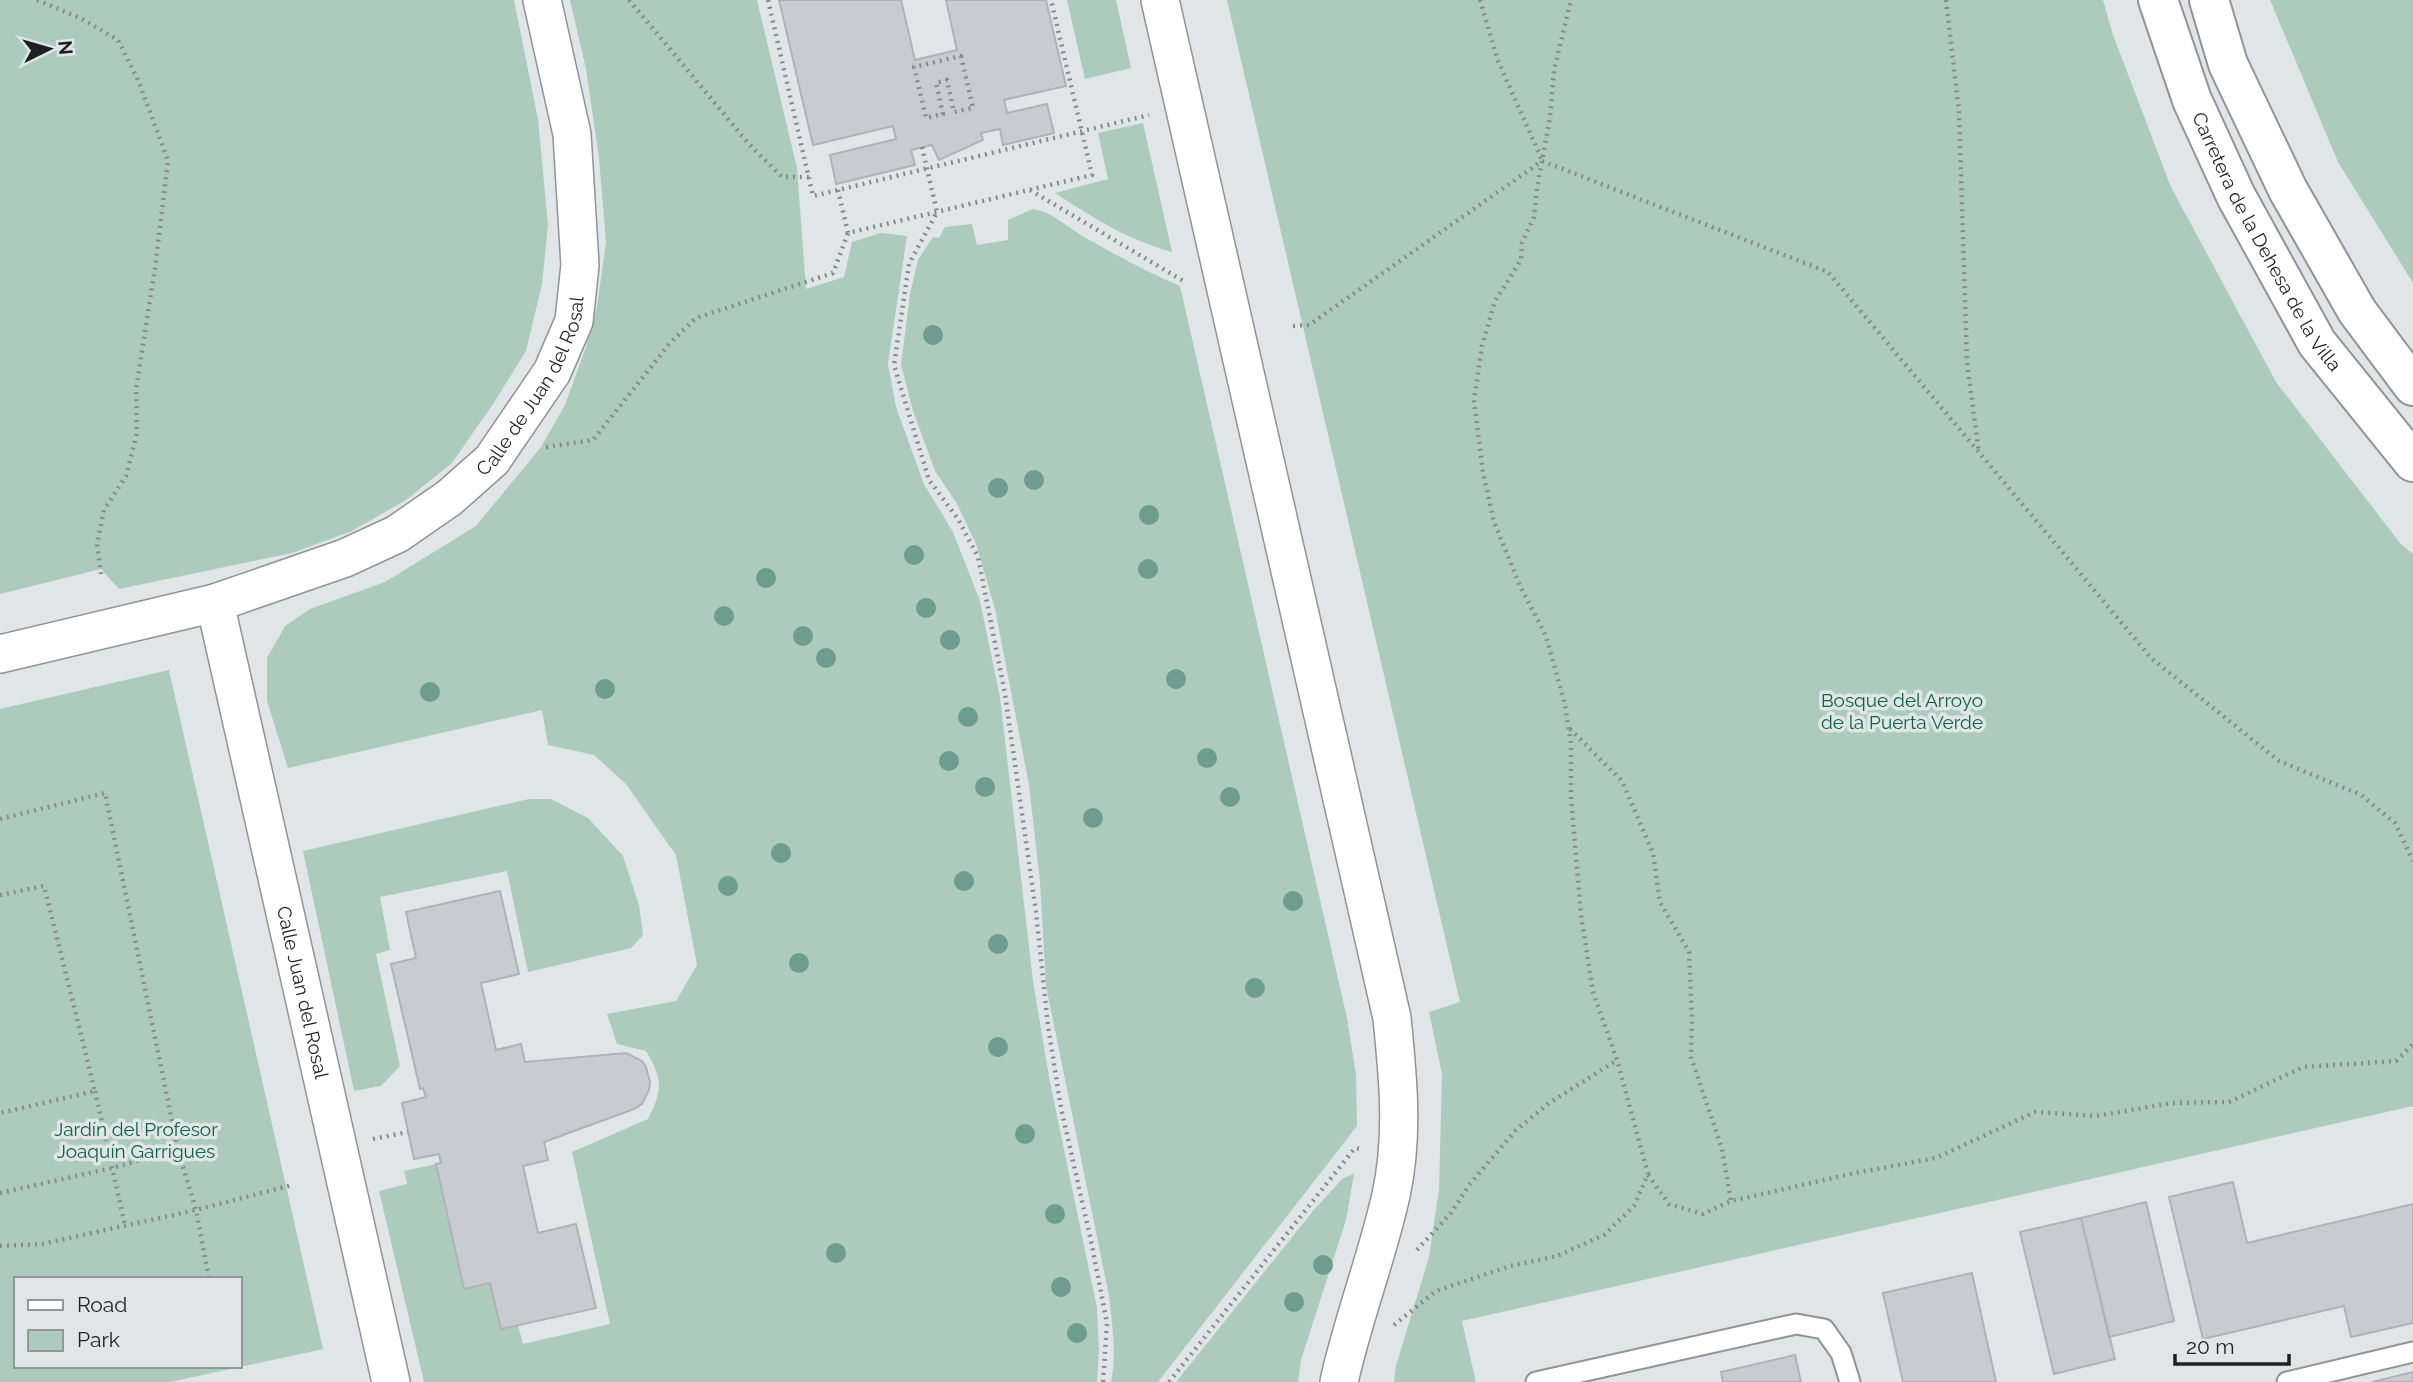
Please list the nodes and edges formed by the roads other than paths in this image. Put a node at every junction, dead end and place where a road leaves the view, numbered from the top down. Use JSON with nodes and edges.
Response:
{"nodes":[{"id":1,"x":542,"y":0,"type":"edge"},
{"id":2,"x":1160,"y":0,"type":"edge"},
{"id":3,"x":2158,"y":0,"type":"edge"},
{"id":4,"x":2209,"y":0,"type":"edge"},
{"id":5,"x":2413,"y":386,"type":"edge"},
{"id":6,"x":2413,"y":462,"type":"edge"},
{"id":7,"x":215,"y":603,"type":"junction"},
{"id":8,"x":0,"y":654,"type":"edge"},
{"id":9,"x":2413,"y":1352,"type":"edge"},
{"id":10,"x":391,"y":1382,"type":"edge"},
{"id":11,"x":1339,"y":1382,"type":"edge"},
{"id":12,"x":1536,"y":1382,"type":"edge"},
{"id":13,"x":1850,"y":1382,"type":"edge"},
{"id":14,"x":2287,"y":1382,"type":"edge"}],
"edges":[{"from":1,"to":7,"type":"street","name":"Calle de Juan del Rosal"},
{"from":2,"to":11,"type":"street"},
{"from":3,"to":6,"type":"main road","name":"Carretera de la Dehesa de la Villa"},
{"from":4,"to":5,"type":"main road"},
{"from":7,"to":8,"type":"street","name":"Calle de Juan del Rosal"},
{"from":7,"to":10,"type":"street","name":"Calle Juan del Rosal"},
{"from":9,"to":14,"type":"lane"},
{"from":12,"to":13,"type":"lane"}]}
